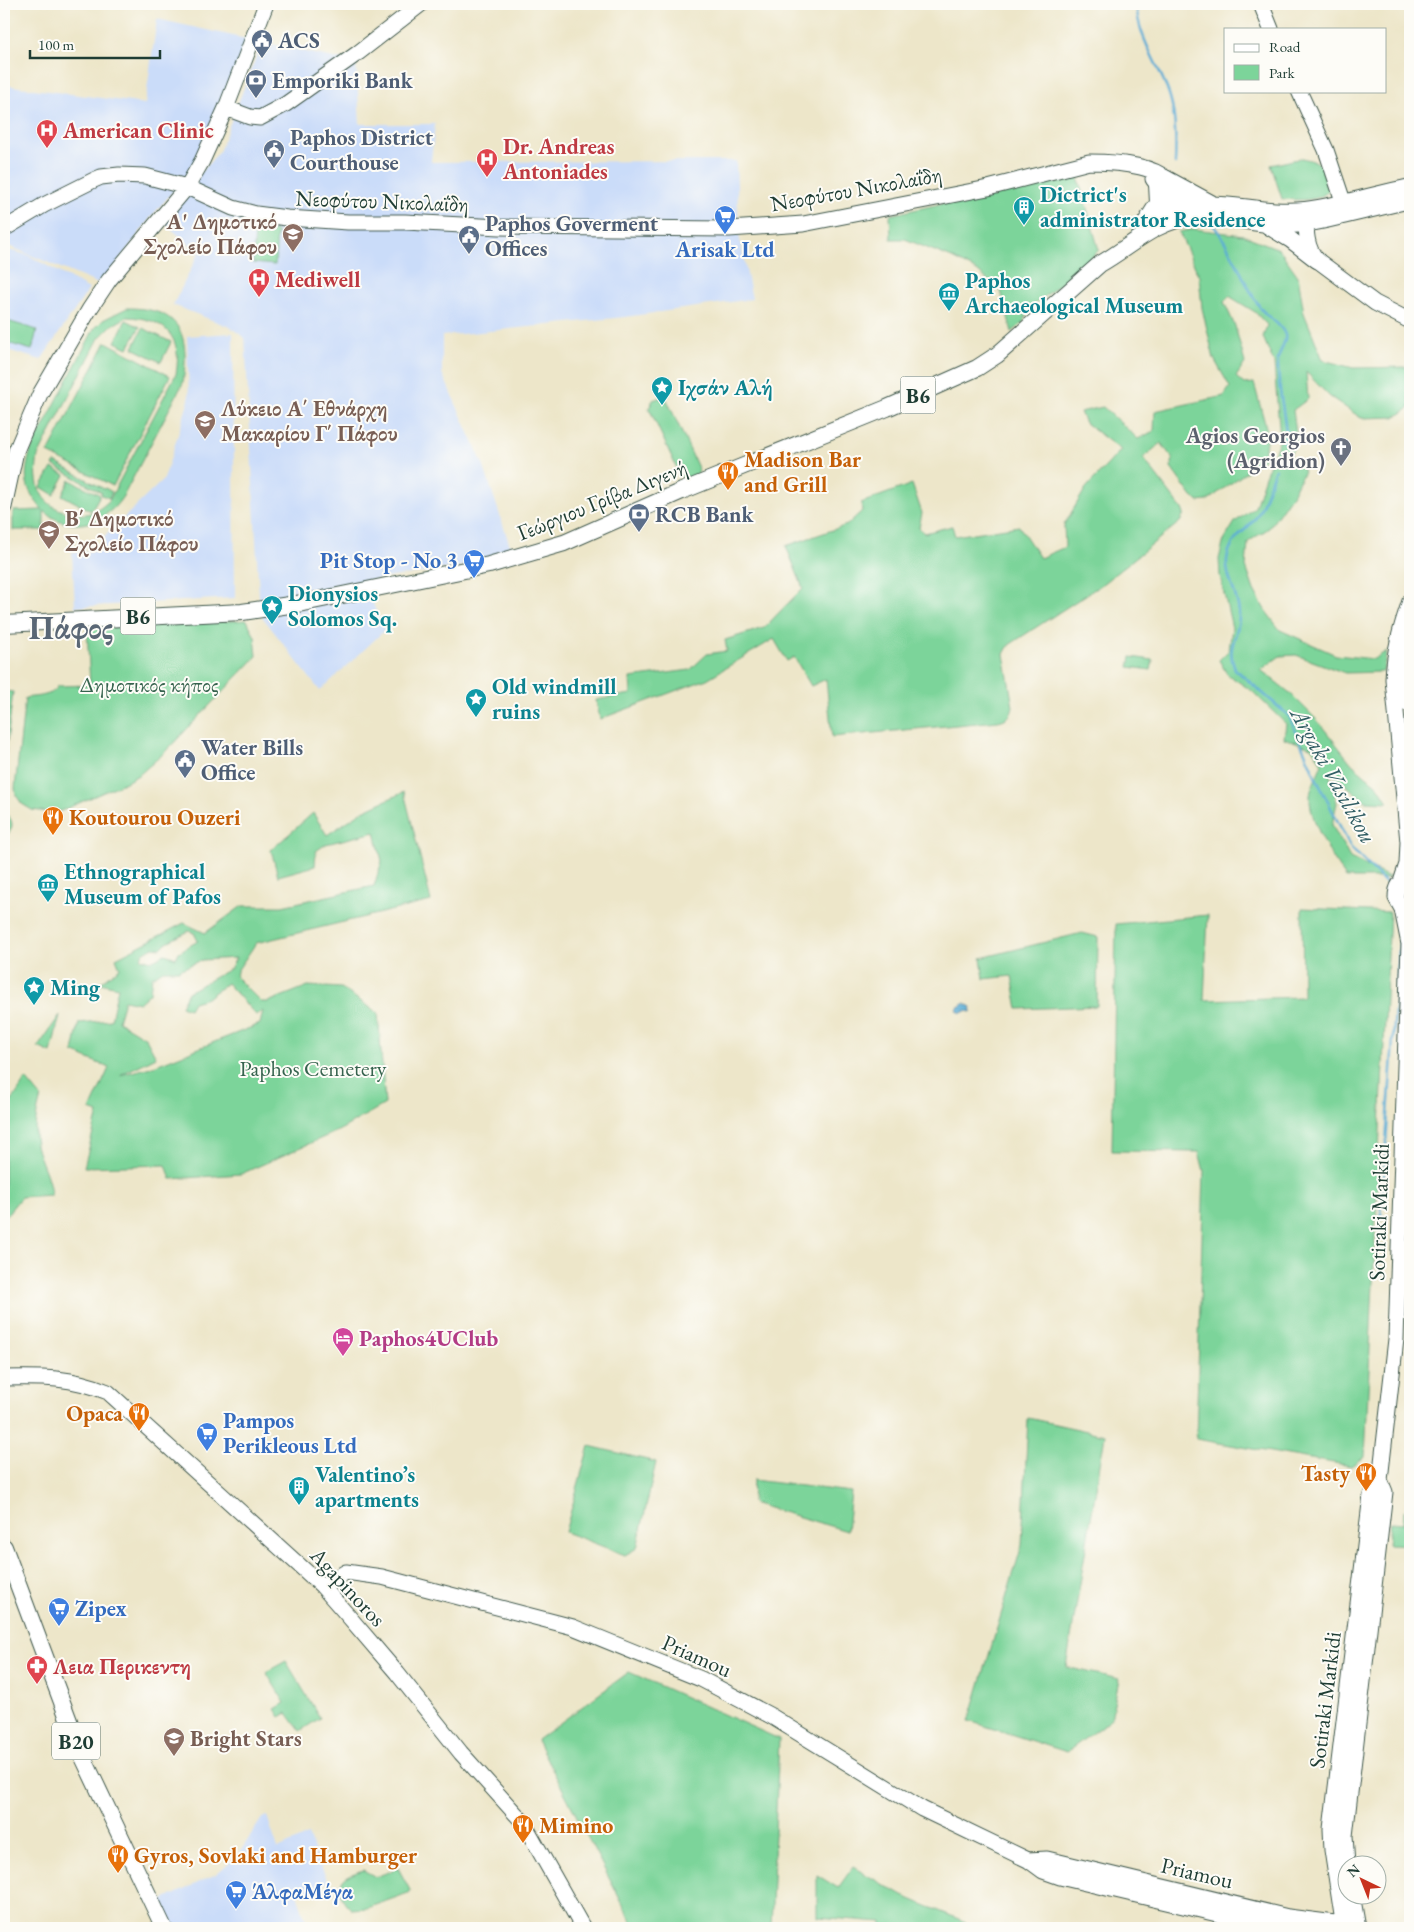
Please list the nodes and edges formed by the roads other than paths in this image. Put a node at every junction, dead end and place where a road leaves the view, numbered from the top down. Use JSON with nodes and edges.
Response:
{"nodes":[{"id":1,"x":266,"y":4,"type":"edge"},
{"id":2,"x":421,"y":4,"type":"edge"},
{"id":3,"x":1261,"y":4,"type":"edge"},
{"id":4,"x":1271,"y":28,"type":"edge"},
{"id":5,"x":1299,"y":92,"type":"edge"},
{"id":6,"x":226,"y":108,"type":"junction"},
{"id":7,"x":1161,"y":181,"type":"junction"},
{"id":8,"x":187,"y":187,"type":"junction"},
{"id":9,"x":1410,"y":187,"type":"edge"},
{"id":10,"x":73,"y":191,"type":"junction"},
{"id":11,"x":1410,"y":200,"type":"edge"},
{"id":12,"x":1213,"y":204,"type":"junction"},
{"id":13,"x":1346,"y":208,"type":"junction"},
{"id":14,"x":1184,"y":212,"type":"junction"},
{"id":15,"x":1306,"y":217,"type":"junction"},
{"id":16,"x":1266,"y":224,"type":"junction"},
{"id":17,"x":1143,"y":225,"type":"junction"},
{"id":18,"x":4,"y":229,"type":"edge"},
{"id":19,"x":4,"y":237,"type":"edge"},
{"id":20,"x":1317,"y":260,"type":"junction"},
{"id":21,"x":1100,"y":264,"type":"junction"},
{"id":22,"x":1410,"y":322,"type":"edge"},
{"id":23,"x":4,"y":507,"type":"edge"},
{"id":24,"x":1410,"y":601,"type":"edge"},
{"id":25,"x":4,"y":624,"type":"edge"},
{"id":26,"x":1410,"y":635,"type":"edge"},
{"id":27,"x":1410,"y":780,"type":"edge"},
{"id":28,"x":1406,"y":880,"type":"edge"},
{"id":29,"x":1406,"y":911,"type":"edge"},
{"id":30,"x":1410,"y":942,"type":"edge"},
{"id":31,"x":1403,"y":1339,"type":"edge"},
{"id":32,"x":4,"y":1378,"type":"edge"},
{"id":33,"x":1380,"y":1480,"type":"junction"},
{"id":34,"x":4,"y":1547,"type":"edge"},
{"id":35,"x":322,"y":1586,"type":"junction"},
{"id":36,"x":1347,"y":1854,"type":"edge"},
{"id":37,"x":1028,"y":1860,"type":"junction"},
{"id":38,"x":1336,"y":1864,"type":"edge"},
{"id":39,"x":1338,"y":1904,"type":"edge"},
{"id":40,"x":1346,"y":1904,"type":"edge"},
{"id":41,"x":1308,"y":1920,"type":"junction"},
{"id":42,"x":1350,"y":1926,"type":"edge"},
{"id":43,"x":164,"y":1928,"type":"edge"},
{"id":44,"x":583,"y":1928,"type":"edge"},
{"id":45,"x":1290,"y":1928,"type":"edge"}],
"edges":[{"from":1,"to":6,"type":"street"},
{"from":2,"to":6,"type":"street"},
{"from":3,"to":4,"type":"street"},
{"from":5,"to":13,"type":"street"},
{"from":6,"to":8,"type":"street"},
{"from":7,"to":8,"type":"street","name":"Νεοφύτου Νικολαΐδη"},
{"from":7,"to":12,"type":"main road"},
{"from":7,"to":14,"type":"street","name":"Νεοφύτου Νικολαΐδη"},
{"from":7,"to":17,"type":"main road"},
{"from":8,"to":10,"type":"street","name":"Νεοφύτου Νικολαΐδη"},
{"from":8,"to":23,"type":"street"},
{"from":9,"to":13,"type":"main road","number":"B6"},
{"from":10,"to":18,"type":"street"},
{"from":10,"to":19,"type":"street"},
{"from":11,"to":13,"type":"main road","number":"B6"},
{"from":12,"to":14,"type":"main road","number":"B6"},
{"from":12,"to":15,"type":"main road","number":"B6"},
{"from":13,"to":15,"type":"main road","number":"B6"},
{"from":14,"to":16,"type":"main road","number":"B6"},
{"from":14,"to":17,"type":"main road","name":"Γεώργιου Γρίβα Διγενή","number":"B6"},
{"from":14,"to":21,"type":"main road","name":"Γεώργιου Γρίβα Διγενή","number":"B6"},
{"from":15,"to":16,"type":"main road","number":"B6"},
{"from":15,"to":20,"type":"street"},
{"from":16,"to":20,"type":"main road"},
{"from":17,"to":21,"type":"main road","name":"Γεώργιου Γρίβα Διγενή","number":"B6"},
{"from":20,"to":22,"type":"street"},
{"from":21,"to":25,"type":"main road","name":"Γεώργιου Γρίβα Διγενή","number":"B6"},
{"from":24,"to":28,"type":"street","name":"Sotiraki Markidi"},
{"from":26,"to":27,"type":"street"},
{"from":28,"to":29,"type":"street","name":"Sotiraki Markidi"},
{"from":29,"to":30,"type":"street","name":"Sotiraki Markidi"},
{"from":30,"to":31,"type":"street","name":"Sotiraki Markidi"},
{"from":31,"to":33,"type":"street","name":"Sotiraki Markidi"},
{"from":32,"to":35,"type":"street","name":"Agapinoros"},
{"from":33,"to":36,"type":"street","name":"Sotiraki Markidi"},
{"from":33,"to":38,"type":"street","name":"Sotiraki Markidi"},
{"from":34,"to":43,"type":"main road","number":"B20"},
{"from":35,"to":37,"type":"street","name":"Priamou"},
{"from":35,"to":44,"type":"street","name":"Agapinoros"},
{"from":37,"to":41,"type":"street","name":"Priamou"},
{"from":37,"to":45,"type":"street","name":"Priamou"},
{"from":39,"to":41,"type":"street"},
{"from":40,"to":42,"type":"street","name":"Sotiraki Markidi"},
{"from":41,"to":42,"type":"street","name":"Priamou"}]}
